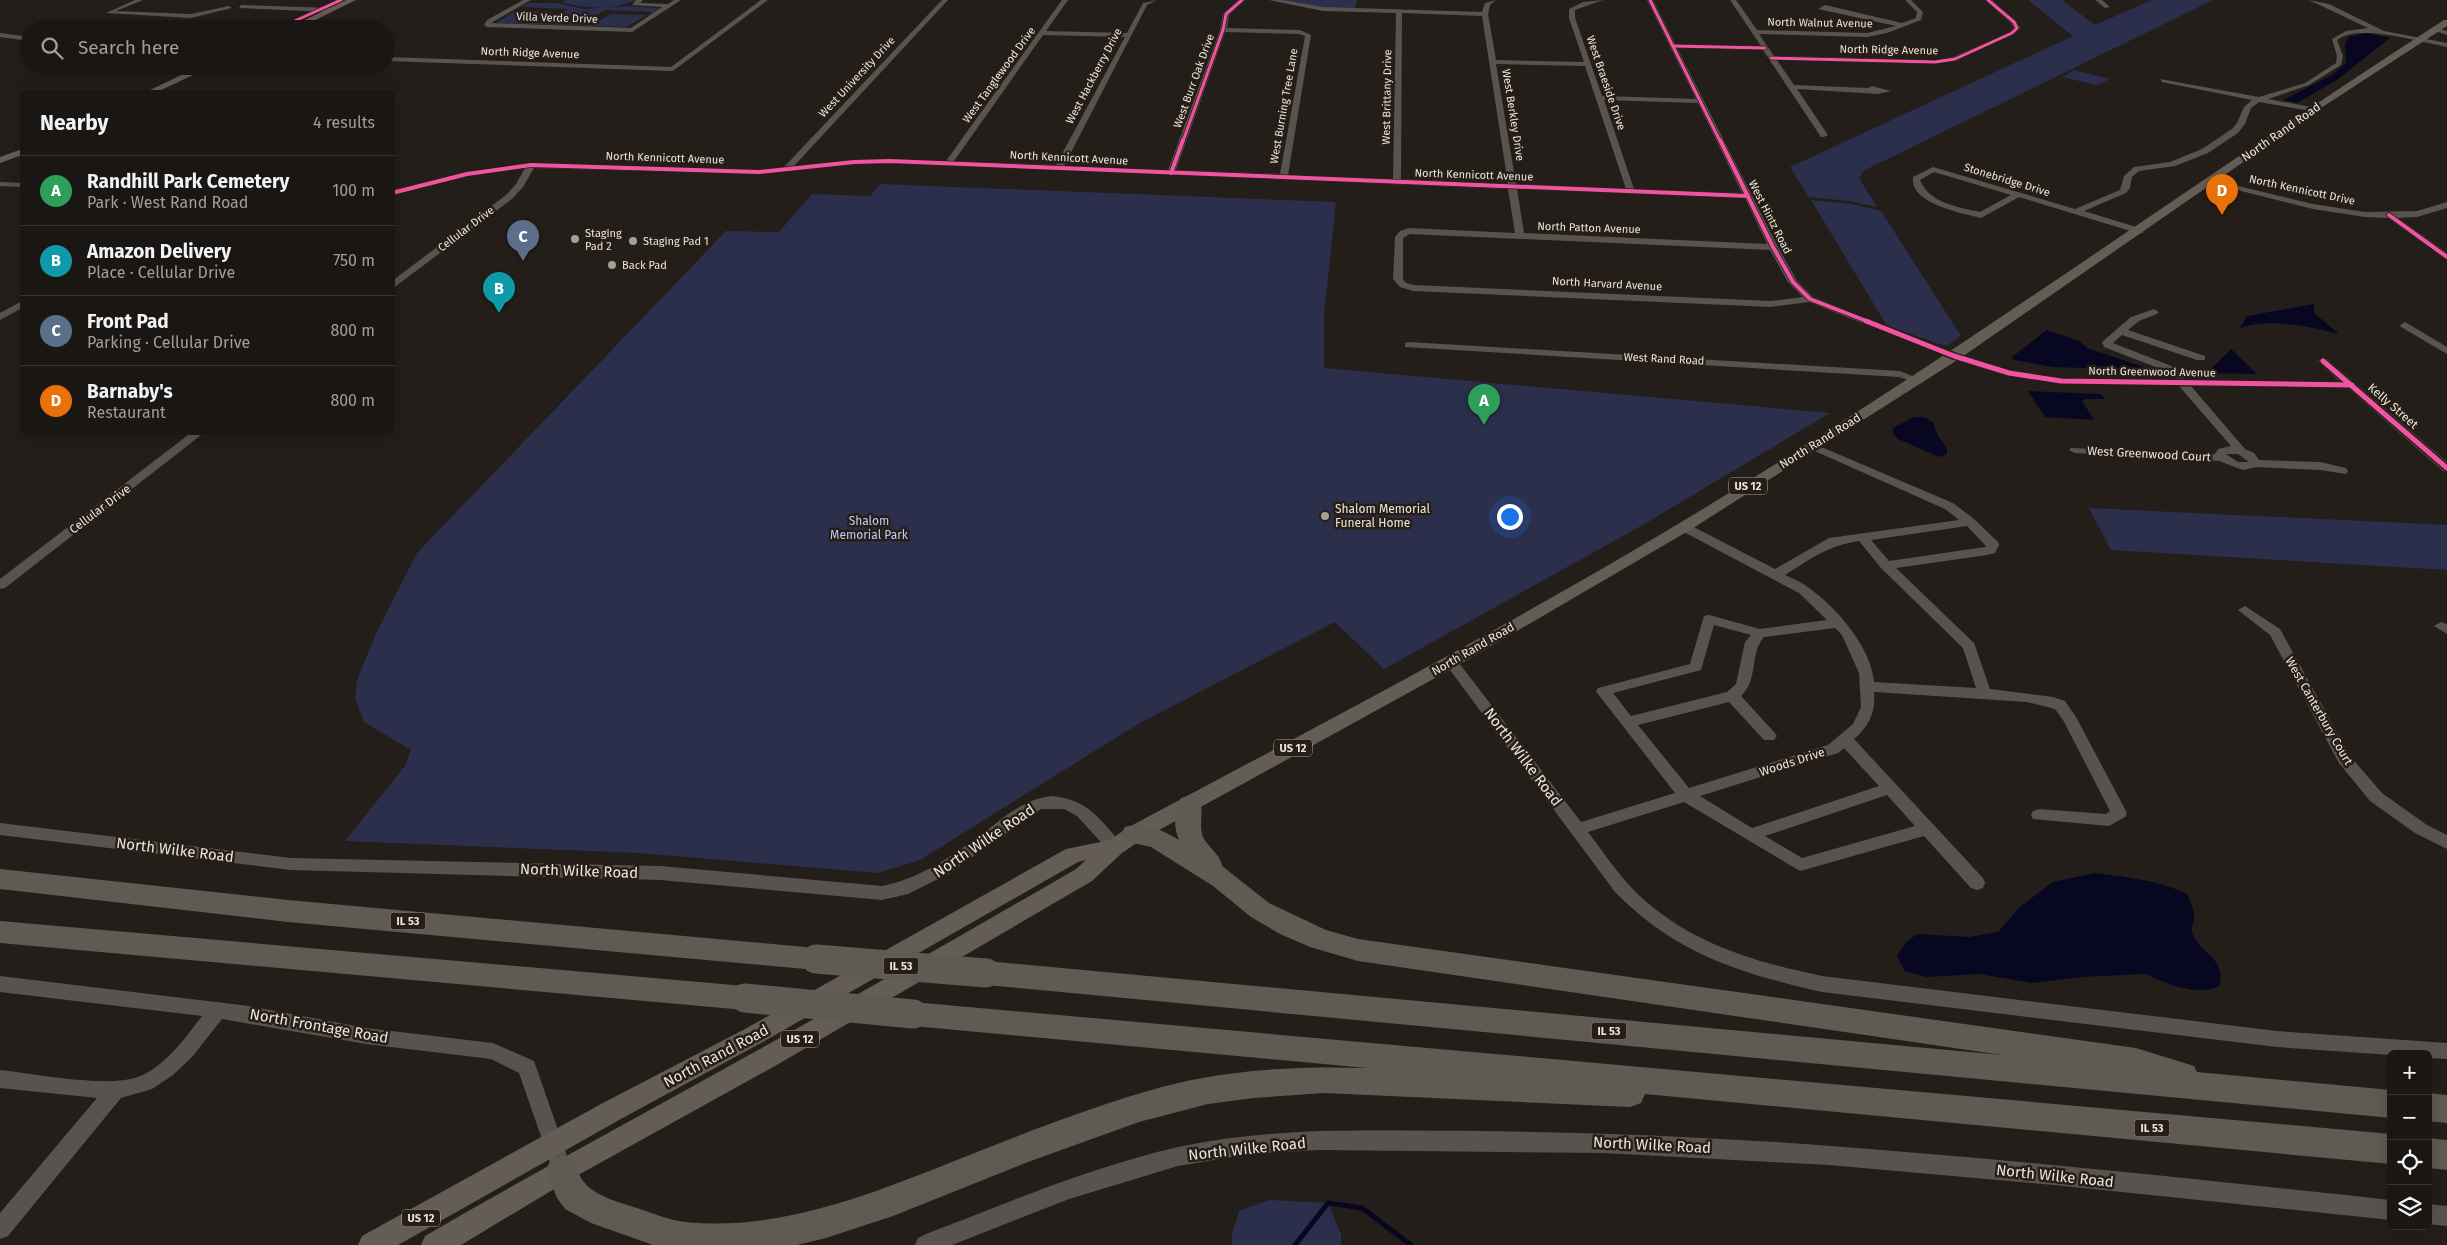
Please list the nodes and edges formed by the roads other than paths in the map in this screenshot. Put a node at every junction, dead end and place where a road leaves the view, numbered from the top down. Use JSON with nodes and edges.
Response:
{"nodes":[{"id":1,"x":140,"y":0,"type":"edge"},
{"id":2,"x":352,"y":0,"type":"edge"},
{"id":3,"x":528,"y":0,"type":"edge"},
{"id":4,"x":640,"y":0,"type":"edge"},
{"id":5,"x":678,"y":0,"type":"edge"},
{"id":6,"x":765,"y":0,"type":"edge"},
{"id":7,"x":944,"y":0,"type":"edge"},
{"id":8,"x":1065,"y":0,"type":"edge"},
{"id":9,"x":1154,"y":0,"type":"edge"},
{"id":10,"x":1242,"y":0,"type":"edge"},
{"id":11,"x":1272,"y":0,"type":"edge"},
{"id":12,"x":1493,"y":0,"type":"edge"},
{"id":13,"x":1600,"y":0,"type":"edge"},
{"id":14,"x":1650,"y":0,"type":"edge"},
{"id":15,"x":1732,"y":0,"type":"edge"},
{"id":16,"x":1908,"y":0,"type":"edge"},
{"id":17,"x":1988,"y":0,"type":"edge"},
{"id":18,"x":2098,"y":0,"type":"edge"},
{"id":19,"x":2312,"y":0,"type":"edge"},
{"id":20,"x":239,"y":4,"type":"edge"},
{"id":21,"x":668,"y":6,"type":"junction"},
{"id":22,"x":2108,"y":7,"type":"dead end"},
{"id":23,"x":331,"y":10,"type":"junction"},
{"id":24,"x":1838,"y":11,"type":"dead end"},
{"id":25,"x":1399,"y":12,"type":"junction"},
{"id":26,"x":1485,"y":14,"type":"junction"},
{"id":27,"x":309,"y":20,"type":"edge"},
{"id":28,"x":2447,"y":22,"type":"edge"},
{"id":29,"x":1902,"y":25,"type":"junction"},
{"id":30,"x":1223,"y":30,"type":"junction"},
{"id":31,"x":2375,"y":30,"type":"junction"},
{"id":32,"x":2437,"y":30,"type":"junction"},
{"id":33,"x":1754,"y":32,"type":"junction"},
{"id":34,"x":1043,"y":33,"type":"junction"},
{"id":35,"x":2447,"y":34,"type":"edge"},
{"id":36,"x":0,"y":35,"type":"edge"},
{"id":37,"x":1128,"y":35,"type":"junction"},
{"id":38,"x":17,"y":37,"type":"junction"},
{"id":39,"x":20,"y":38,"type":"edge"},
{"id":40,"x":2424,"y":38,"type":"junction"},
{"id":41,"x":0,"y":43,"type":"edge"},
{"id":42,"x":2447,"y":45,"type":"edge"},
{"id":43,"x":1673,"y":46,"type":"junction"},
{"id":44,"x":1766,"y":48,"type":"junction"},
{"id":45,"x":1771,"y":58,"type":"junction"},
{"id":46,"x":395,"y":59,"type":"edge"},
{"id":47,"x":1493,"y":62,"type":"junction"},
{"id":48,"x":1587,"y":64,"type":"junction"},
{"id":49,"x":188,"y":75,"type":"edge"},
{"id":50,"x":1791,"y":87,"type":"junction"},
{"id":51,"x":155,"y":90,"type":"edge"},
{"id":52,"x":1870,"y":90,"type":"dead end"},
{"id":53,"x":1601,"y":98,"type":"junction"},
{"id":54,"x":2260,"y":98,"type":"junction"},
{"id":55,"x":1700,"y":101,"type":"junction"},
{"id":56,"x":2252,"y":104,"type":"junction"},
{"id":57,"x":2314,"y":110,"type":"junction"},
{"id":58,"x":2305,"y":116,"type":"junction"},
{"id":59,"x":1824,"y":135,"type":"dead end"},
{"id":60,"x":19,"y":154,"type":"edge"},
{"id":61,"x":0,"y":160,"type":"edge"},
{"id":62,"x":949,"y":163,"type":"junction"},
{"id":63,"x":0,"y":165,"type":"edge"},
{"id":64,"x":531,"y":165,"type":"junction"},
{"id":65,"x":1059,"y":168,"type":"junction"},
{"id":66,"x":786,"y":170,"type":"junction"},
{"id":67,"x":1172,"y":173,"type":"junction"},
{"id":68,"x":1283,"y":178,"type":"junction"},
{"id":69,"x":2212,"y":180,"type":"junction"},
{"id":70,"x":1397,"y":182,"type":"junction"},
{"id":71,"x":0,"y":184,"type":"edge"},
{"id":72,"x":20,"y":185,"type":"edge"},
{"id":73,"x":1513,"y":187,"type":"junction"},
{"id":74,"x":0,"y":189,"type":"edge"},
{"id":75,"x":20,"y":190,"type":"edge"},
{"id":76,"x":1631,"y":191,"type":"junction"},
{"id":77,"x":395,"y":192,"type":"edge"},
{"id":78,"x":2017,"y":195,"type":"junction"},
{"id":79,"x":1748,"y":196,"type":"junction"},
{"id":80,"x":2447,"y":205,"type":"edge"},
{"id":81,"x":2075,"y":212,"type":"junction"},
{"id":82,"x":2389,"y":215,"type":"junction"},
{"id":83,"x":2140,"y":231,"type":"junction"},
{"id":84,"x":1520,"y":236,"type":"junction"},
{"id":85,"x":1773,"y":247,"type":"junction"},
{"id":86,"x":2447,"y":257,"type":"edge"},
{"id":87,"x":395,"y":284,"type":"edge"},
{"id":88,"x":1403,"y":285,"type":"joint"},
{"id":89,"x":1810,"y":299,"type":"junction"},
{"id":90,"x":20,"y":305,"type":"edge"},
{"id":91,"x":2154,"y":312,"type":"dead end"},
{"id":92,"x":0,"y":317,"type":"edge"},
{"id":93,"x":2406,"y":325,"type":"dead end"},
{"id":94,"x":2120,"y":331,"type":"junction"},
{"id":95,"x":1409,"y":345,"type":"dead end"},
{"id":96,"x":2447,"y":351,"type":"edge"},
{"id":97,"x":1954,"y":356,"type":"junction"},
{"id":98,"x":2201,"y":358,"type":"dead end"},
{"id":99,"x":2323,"y":361,"type":"dead end"},
{"id":100,"x":1917,"y":380,"type":"junction"},
{"id":101,"x":2183,"y":383,"type":"junction"},
{"id":102,"x":2352,"y":385,"type":"junction"},
{"id":103,"x":196,"y":435,"type":"edge"},
{"id":104,"x":1812,"y":446,"type":"junction"},
{"id":105,"x":2075,"y":450,"type":"dead end"},
{"id":106,"x":2241,"y":451,"type":"junction"},
{"id":107,"x":2222,"y":458,"type":"junction"},
{"id":108,"x":2255,"y":463,"type":"junction"},
{"id":109,"x":2447,"y":468,"type":"edge"},
{"id":110,"x":2342,"y":471,"type":"dead end"},
{"id":111,"x":1970,"y":522,"type":"junction"},
{"id":112,"x":1684,"y":527,"type":"junction"},
{"id":113,"x":1862,"y":536,"type":"junction"},
{"id":114,"x":1886,"y":565,"type":"junction"},
{"id":115,"x":1775,"y":575,"type":"junction"},
{"id":116,"x":0,"y":585,"type":"edge"},
{"id":117,"x":2245,"y":610,"type":"dead end"},
{"id":118,"x":1838,"y":623,"type":"junction"},
{"id":119,"x":1760,"y":633,"type":"junction"},
{"id":120,"x":1451,"y":662,"type":"junction"},
{"id":121,"x":1867,"y":687,"type":"junction"},
{"id":122,"x":1986,"y":694,"type":"junction"},
{"id":123,"x":1732,"y":696,"type":"junction"},
{"id":124,"x":1628,"y":722,"type":"junction"},
{"id":125,"x":1769,"y":736,"type":"dead end"},
{"id":126,"x":1845,"y":739,"type":"junction"},
{"id":127,"x":1890,"y":788,"type":"junction"},
{"id":128,"x":1686,"y":795,"type":"junction"},
{"id":129,"x":1190,"y":804,"type":"junction"},
{"id":130,"x":2038,"y":815,"type":"dead end"},
{"id":131,"x":0,"y":829,"type":"edge"},
{"id":132,"x":1578,"y":829,"type":"junction"},
{"id":133,"x":1928,"y":830,"type":"junction"},
{"id":134,"x":1750,"y":835,"type":"junction"},
{"id":135,"x":1124,"y":841,"type":"junction"},
{"id":136,"x":2447,"y":843,"type":"edge"},
{"id":137,"x":0,"y":879,"type":"edge"},
{"id":138,"x":1222,"y":879,"type":"junction"},
{"id":139,"x":1978,"y":883,"type":"dead end"},
{"id":140,"x":0,"y":932,"type":"edge"},
{"id":141,"x":0,"y":984,"type":"edge"},
{"id":142,"x":218,"y":1010,"type":"junction"},
{"id":143,"x":2447,"y":1051,"type":"edge"},
{"id":144,"x":0,"y":1079,"type":"edge"},
{"id":145,"x":2231,"y":1089,"type":"junction"},
{"id":146,"x":115,"y":1091,"type":"junction"},
{"id":147,"x":2387,"y":1104,"type":"edge"},
{"id":148,"x":1914,"y":1106,"type":"junction"},
{"id":149,"x":2432,"y":1107,"type":"edge"},
{"id":150,"x":2447,"y":1109,"type":"edge"},
{"id":151,"x":2387,"y":1149,"type":"edge"},
{"id":152,"x":2432,"y":1153,"type":"edge"},
{"id":153,"x":2447,"y":1154,"type":"edge"},
{"id":154,"x":557,"y":1158,"type":"junction"},
{"id":155,"x":2387,"y":1210,"type":"edge"},
{"id":156,"x":2432,"y":1214,"type":"edge"},
{"id":157,"x":2447,"y":1216,"type":"edge"},
{"id":158,"x":0,"y":1229,"type":"edge"},
{"id":159,"x":372,"y":1245,"type":"edge"},
{"id":160,"x":434,"y":1245,"type":"edge"},
{"id":161,"x":926,"y":1245,"type":"edge"}],
"edges":[{"from":1,"to":20,"type":"street"},
{"from":2,"to":23,"type":"main road"},
{"from":3,"to":21,"type":"street","name":"Villa Verde Drive"},
{"from":4,"to":21,"type":"street"},
{"from":5,"to":21,"type":"street","name":"Villa Verde Drive"},
{"from":6,"to":46,"type":"street","name":"North Ridge Avenue"},
{"from":7,"to":66,"type":"street","name":"West University Drive"},
{"from":8,"to":34,"type":"street","name":"West Tanglewood Drive"},
{"from":9,"to":37,"type":"street","name":"West Hackberry Drive"},
{"from":10,"to":30,"type":"street","name":"West Burr Oak Drive"},
{"from":11,"to":25,"type":"street"},
{"from":12,"to":26,"type":"street"},
{"from":13,"to":48,"type":"street","name":"West Braeside Drive"},
{"from":14,"to":43,"type":"street","name":"West Hintz Road"},
{"from":15,"to":33,"type":"street"},
{"from":16,"to":29,"type":"street","name":"North Walnut Avenue"},
{"from":17,"to":45,"type":"street","name":"North Ridge Avenue"},
{"from":18,"to":22,"type":"street"},
{"from":19,"to":31,"type":"street"},
{"from":20,"to":23,"type":"street"},
{"from":23,"to":27,"type":"main road"},
{"from":24,"to":29,"type":"street"},
{"from":25,"to":26,"type":"street"},
{"from":25,"to":70,"type":"street","name":"West Brittany Drive"},
{"from":26,"to":47,"type":"street","name":"West Berkley Drive"},
{"from":28,"to":32,"type":"main road","name":"North Rand Road","number":"US 12"},
{"from":29,"to":33,"type":"street","name":"North Walnut Avenue"},
{"from":30,"to":67,"type":"street","name":"West Burr Oak Drive"},
{"from":30,"to":68,"type":"street","name":"West Burning Tree Lane"},
{"from":31,"to":40,"type":"street"},
{"from":31,"to":54,"type":"street"},
{"from":32,"to":35,"type":"street"},
{"from":32,"to":40,"type":"main road","name":"North Rand Road","number":"US 12"},
{"from":33,"to":44,"type":"street"},
{"from":34,"to":37,"type":"street"},
{"from":34,"to":62,"type":"street","name":"West Tanglewood Drive"},
{"from":35,"to":40,"type":"street"},
{"from":36,"to":38,"type":"street"},
{"from":37,"to":65,"type":"street","name":"West Hackberry Drive"},
{"from":38,"to":39,"type":"street"},
{"from":38,"to":41,"type":"street"},
{"from":40,"to":42,"type":"street"},
{"from":40,"to":57,"type":"main road","name":"North Rand Road","number":"US 12"},
{"from":43,"to":44,"type":"street"},
{"from":43,"to":55,"type":"street","name":"West Hintz Road"},
{"from":44,"to":45,"type":"street"},
{"from":45,"to":50,"type":"street"},
{"from":47,"to":48,"type":"street"},
{"from":47,"to":73,"type":"street","name":"West Berkley Drive"},
{"from":48,"to":53,"type":"street","name":"West Braeside Drive"},
{"from":49,"to":51,"type":"main road"},
{"from":50,"to":52,"type":"street"},
{"from":50,"to":59,"type":"street"},
{"from":53,"to":55,"type":"street"},
{"from":53,"to":76,"type":"street","name":"West Braeside Drive"},
{"from":54,"to":56,"type":"street"},
{"from":54,"to":56,"type":"street"},
{"from":54,"to":57,"type":"street"},
{"from":55,"to":79,"type":"street","name":"West Hintz Road"},
{"from":56,"to":58,"type":"street"},
{"from":56,"to":81,"type":"street"},
{"from":57,"to":58,"type":"main road","name":"North Rand Road","number":"US 12"},
{"from":58,"to":69,"type":"main road","name":"North Rand Road","number":"US 12"},
{"from":60,"to":61,"type":"main road"},
{"from":60,"to":63,"type":"main road"},
{"from":62,"to":65,"type":"street","name":"North Kennicott Avenue"},
{"from":62,"to":66,"type":"street","name":"North Kennicott Avenue"},
{"from":64,"to":66,"type":"street","name":"North Kennicott Avenue"},
{"from":64,"to":77,"type":"street","name":"North Kennicott Avenue"},
{"from":64,"to":87,"type":"street","name":"Cellular Drive"},
{"from":65,"to":67,"type":"street","name":"North Kennicott Avenue"},
{"from":67,"to":68,"type":"street","name":"North Kennicott Avenue"},
{"from":68,"to":70,"type":"street","name":"North Kennicott Avenue"},
{"from":69,"to":82,"type":"street","name":"North Kennicott Drive"},
{"from":69,"to":83,"type":"main road","name":"North Rand Road","number":"US 12"},
{"from":70,"to":73,"type":"street","name":"North Kennicott Avenue"},
{"from":71,"to":72,"type":"street"},
{"from":73,"to":76,"type":"street","name":"North Kennicott Avenue"},
{"from":73,"to":84,"type":"street","name":"West Berkley Drive"},
{"from":74,"to":75,"type":"street"},
{"from":76,"to":79,"type":"street","name":"North Kennicott Avenue"},
{"from":78,"to":78,"type":"street","name":"Stonebridge Drive"},
{"from":78,"to":81,"type":"street","name":"Stonebridge Drive"},
{"from":79,"to":85,"type":"street","name":"West Hintz Road"},
{"from":80,"to":82,"type":"street","name":"North Kennicott Drive"},
{"from":81,"to":83,"type":"street","name":"Stonebridge Drive"},
{"from":82,"to":86,"type":"street"},
{"from":83,"to":97,"type":"main road","name":"North Rand Road","number":"US 12"},
{"from":84,"to":85,"type":"street","name":"North Patton Avenue"},
{"from":84,"to":88,"type":"street","name":"North Patton Avenue"},
{"from":85,"to":89,"type":"street","name":"West Hintz Road"},
{"from":88,"to":89,"type":"street","name":"North Harvard Avenue"},
{"from":89,"to":97,"type":"street","name":"West Hintz Road"},
{"from":90,"to":92,"type":"street"},
{"from":91,"to":94,"type":"street"},
{"from":93,"to":96,"type":"street"},
{"from":94,"to":98,"type":"street"},
{"from":94,"to":101,"type":"street"},
{"from":95,"to":100,"type":"street","name":"West Rand Road"},
{"from":97,"to":100,"type":"main road","name":"North Rand Road","number":"US 12"},
{"from":97,"to":101,"type":"street","name":"North Greenwood Avenue"},
{"from":99,"to":102,"type":"street","name":"Kelly Street"},
{"from":100,"to":104,"type":"main road","name":"North Rand Road","number":"US 12"},
{"from":101,"to":102,"type":"street","name":"North Greenwood Avenue"},
{"from":101,"to":106,"type":"street"},
{"from":102,"to":109,"type":"street","name":"Kelly Street"},
{"from":103,"to":116,"type":"street","name":"Cellular Drive"},
{"from":104,"to":111,"type":"street"},
{"from":104,"to":112,"type":"main road","name":"North Rand Road","number":"US 12"},
{"from":105,"to":107,"type":"street","name":"West Greenwood Court"},
{"from":106,"to":107,"type":"street","name":"West Greenwood Court"},
{"from":106,"to":108,"type":"street"},
{"from":107,"to":108,"type":"street","name":"West Greenwood Court"},
{"from":108,"to":110,"type":"street","name":"West Greenwood Court"},
{"from":111,"to":113,"type":"street"},
{"from":111,"to":114,"type":"street"},
{"from":112,"to":115,"type":"street","name":"Woods Drive"},
{"from":112,"to":120,"type":"main road","name":"North Rand Road","number":"US 12"},
{"from":113,"to":114,"type":"street"},
{"from":113,"to":115,"type":"street"},
{"from":114,"to":122,"type":"street"},
{"from":115,"to":118,"type":"street","name":"Woods Drive"},
{"from":117,"to":136,"type":"street","name":"West Canterbury Court"},
{"from":118,"to":119,"type":"street"},
{"from":118,"to":121,"type":"street","name":"Woods Drive"},
{"from":119,"to":123,"type":"street"},
{"from":119,"to":124,"type":"street"},
{"from":120,"to":129,"type":"main road","name":"North Rand Road","number":"US 12"},
{"from":120,"to":132,"type":"street","name":"North Wilke Road"},
{"from":121,"to":122,"type":"street"},
{"from":121,"to":126,"type":"street","name":"Woods Drive"},
{"from":122,"to":130,"type":"street"},
{"from":123,"to":124,"type":"street"},
{"from":123,"to":125,"type":"street"},
{"from":124,"to":128,"type":"street"},
{"from":126,"to":127,"type":"street"},
{"from":126,"to":128,"type":"street","name":"Woods Drive"},
{"from":127,"to":133,"type":"street"},
{"from":127,"to":134,"type":"street"},
{"from":128,"to":132,"type":"street","name":"Woods Drive"},
{"from":128,"to":134,"type":"street"},
{"from":129,"to":135,"type":"main road","name":"North Rand Road","number":"US 12"},
{"from":129,"to":138,"type":"highway"},
{"from":131,"to":135,"type":"street","name":"North Wilke Road"},
{"from":132,"to":143,"type":"street","name":"North Wilke Road"},
{"from":133,"to":134,"type":"street"},
{"from":133,"to":139,"type":"street"},
{"from":135,"to":138,"type":"highway"},
{"from":135,"to":154,"type":"main road","name":"North Rand Road","number":"US 12"},
{"from":137,"to":145,"type":"highway","number":"IL 53","bridge":true},
{"from":138,"to":145,"type":"highway"},
{"from":140,"to":148,"type":"highway","number":"IL 53","bridge":true},
{"from":141,"to":142,"type":"street","name":"North Frontage Road"},
{"from":142,"to":146,"type":"street"},
{"from":142,"to":154,"type":"street","name":"North Frontage Road"},
{"from":144,"to":146,"type":"street"},
{"from":145,"to":147,"type":"highway","number":"IL 53"},
{"from":146,"to":158,"type":"street"},
{"from":148,"to":151,"type":"highway","number":"IL 53"},
{"from":148,"to":154,"type":"highway"},
{"from":149,"to":150,"type":"highway"},
{"from":152,"to":153,"type":"highway"},
{"from":154,"to":159,"type":"main road","name":"North Rand Road","number":"US 12"},
{"from":154,"to":160,"type":"main road","name":"North Rand Road","number":"US 12"},
{"from":155,"to":161,"type":"street","name":"North Wilke Road"},
{"from":156,"to":157,"type":"street"}]}
